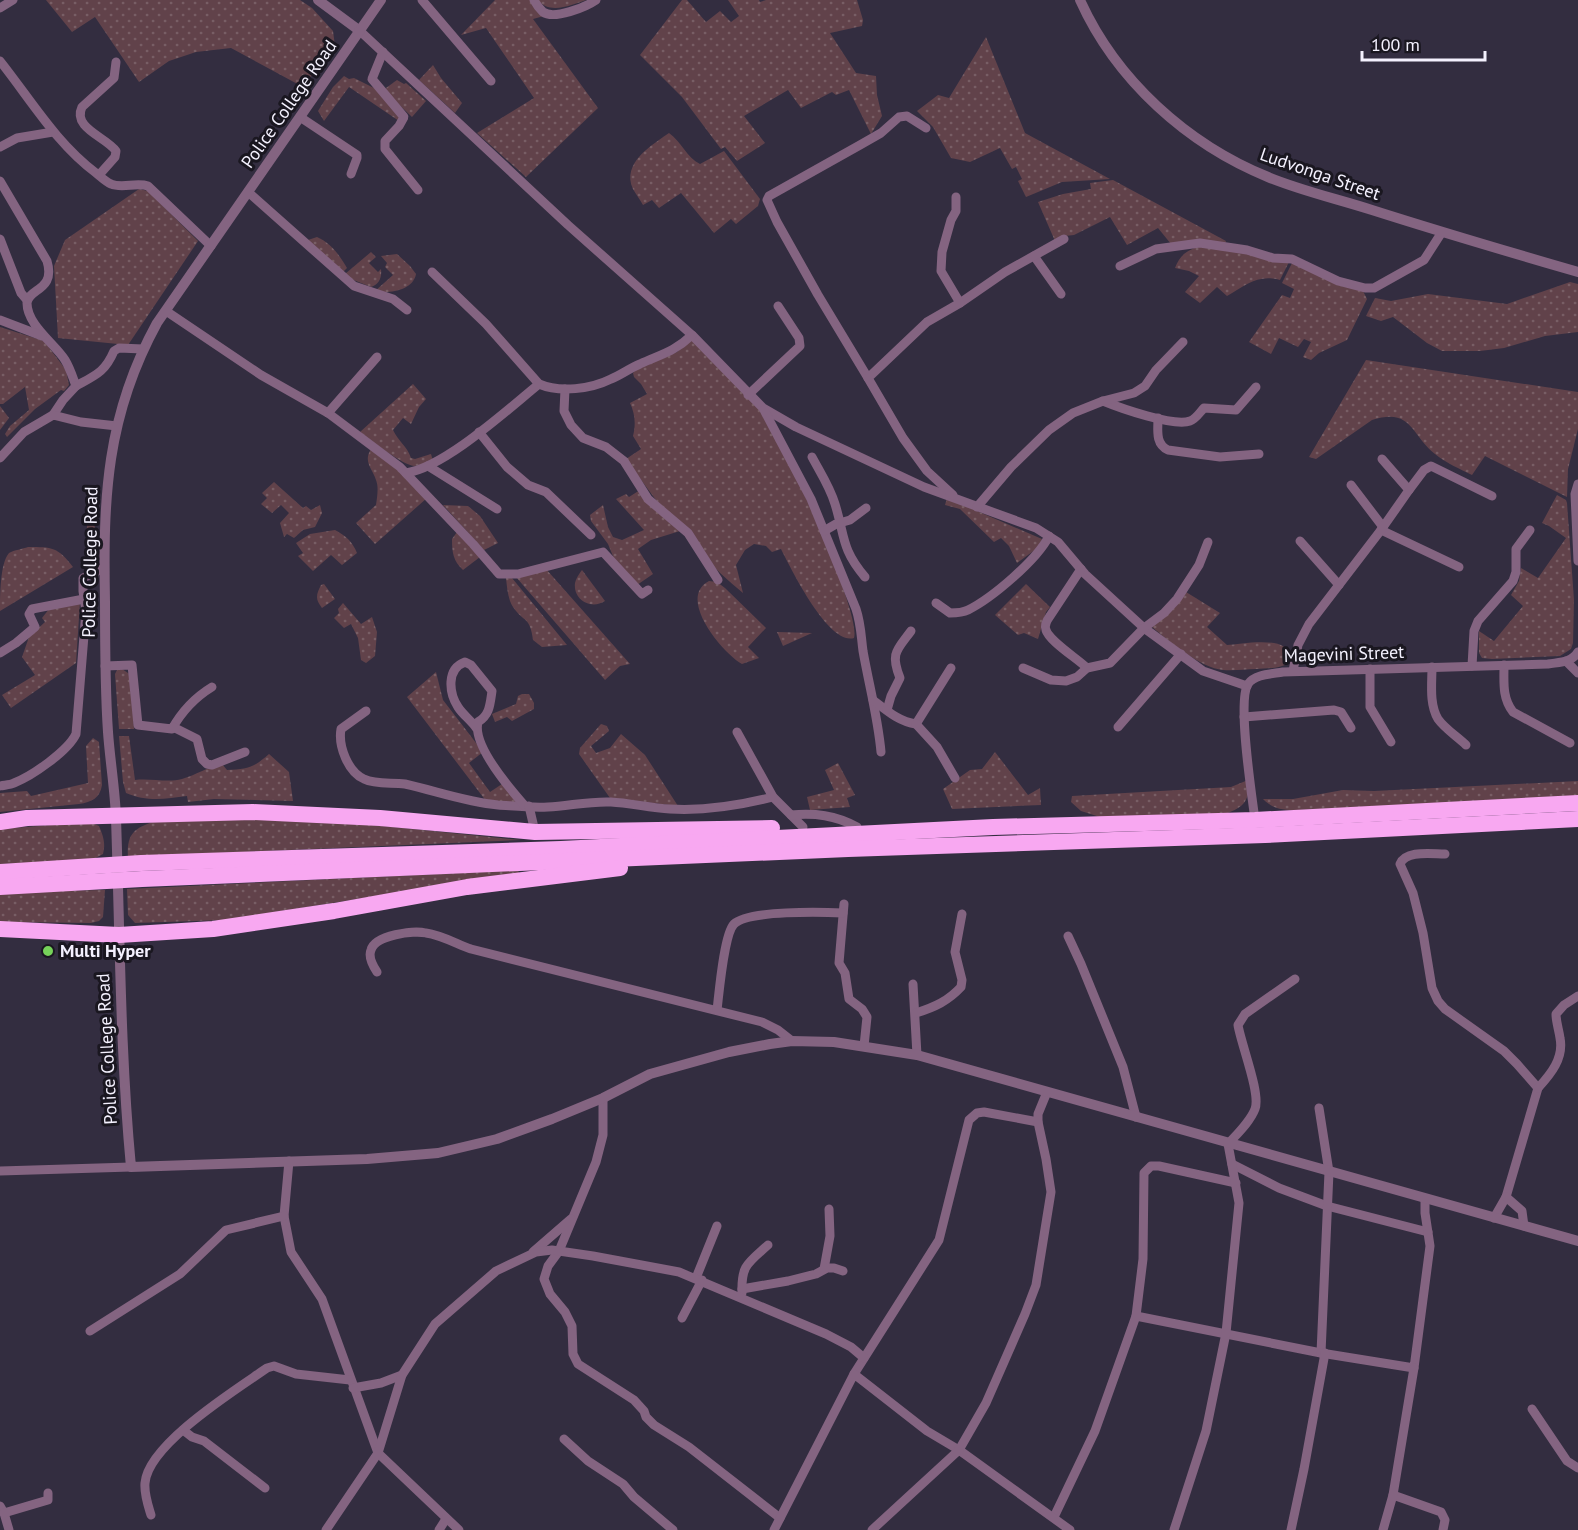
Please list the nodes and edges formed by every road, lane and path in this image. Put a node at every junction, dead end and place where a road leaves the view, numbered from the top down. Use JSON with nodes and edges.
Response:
{"nodes":[{"id":1,"x":13,"y":0,"type":"edge"},
{"id":2,"x":318,"y":0,"type":"edge"},
{"id":3,"x":381,"y":0,"type":"edge"},
{"id":4,"x":422,"y":0,"type":"edge"},
{"id":5,"x":534,"y":0,"type":"edge"},
{"id":6,"x":596,"y":0,"type":"edge"},
{"id":7,"x":1080,"y":0,"type":"edge"},
{"id":8,"x":0,"y":8,"type":"edge"},
{"id":9,"x":360,"y":31,"type":"junction"},
{"id":10,"x":383,"y":52,"type":"junction"},
{"id":11,"x":0,"y":61,"type":"edge"},
{"id":12,"x":116,"y":62,"type":"dead end"},
{"id":13,"x":491,"y":81,"type":"dead end"},
{"id":14,"x":300,"y":117,"type":"junction"},
{"id":15,"x":926,"y":128,"type":"dead end"},
{"id":16,"x":53,"y":132,"type":"junction"},
{"id":17,"x":0,"y":147,"type":"edge"},
{"id":18,"x":351,"y":174,"type":"dead end"},
{"id":19,"x":99,"y":175,"type":"junction"},
{"id":20,"x":0,"y":181,"type":"edge"},
{"id":21,"x":418,"y":190,"type":"dead end"},
{"id":22,"x":248,"y":192,"type":"junction"},
{"id":23,"x":956,"y":197,"type":"dead end"},
{"id":24,"x":1442,"y":232,"type":"junction"},
{"id":25,"x":0,"y":239,"type":"edge"},
{"id":26,"x":1064,"y":239,"type":"dead end"},
{"id":27,"x":211,"y":246,"type":"junction"},
{"id":28,"x":1034,"y":256,"type":"junction"},
{"id":29,"x":1120,"y":266,"type":"dead end"},
{"id":30,"x":432,"y":272,"type":"dead end"},
{"id":31,"x":1578,"y":272,"type":"edge"},
{"id":32,"x":1061,"y":294,"type":"dead end"},
{"id":33,"x":27,"y":300,"type":"junction"},
{"id":34,"x":960,"y":303,"type":"junction"},
{"id":35,"x":778,"y":306,"type":"dead end"},
{"id":36,"x":407,"y":310,"type":"dead end"},
{"id":37,"x":166,"y":311,"type":"junction"},
{"id":38,"x":0,"y":321,"type":"edge"},
{"id":39,"x":693,"y":335,"type":"junction"},
{"id":40,"x":42,"y":336,"type":"junction"},
{"id":41,"x":1183,"y":342,"type":"dead end"},
{"id":42,"x":143,"y":350,"type":"junction"},
{"id":43,"x":377,"y":357,"type":"dead end"},
{"id":44,"x":868,"y":378,"type":"junction"},
{"id":45,"x":539,"y":384,"type":"junction"},
{"id":46,"x":76,"y":386,"type":"junction"},
{"id":47,"x":1256,"y":387,"type":"dead end"},
{"id":48,"x":565,"y":389,"type":"junction"},
{"id":49,"x":748,"y":395,"type":"junction"},
{"id":50,"x":1103,"y":401,"type":"junction"},
{"id":51,"x":763,"y":408,"type":"junction"},
{"id":52,"x":328,"y":413,"type":"junction"},
{"id":53,"x":53,"y":416,"type":"junction"},
{"id":54,"x":1158,"y":418,"type":"junction"},
{"id":55,"x":117,"y":426,"type":"junction"},
{"id":56,"x":479,"y":432,"type":"junction"},
{"id":57,"x":1258,"y":454,"type":"dead end"},
{"id":58,"x":812,"y":457,"type":"dead end"},
{"id":59,"x":0,"y":458,"type":"edge"},
{"id":60,"x":1382,"y":459,"type":"dead end"},
{"id":61,"x":428,"y":466,"type":"junction"},
{"id":62,"x":406,"y":473,"type":"junction"},
{"id":63,"x":1351,"y":484,"type":"dead end"},
{"id":64,"x":1578,"y":484,"type":"edge"},
{"id":65,"x":1409,"y":490,"type":"junction"},
{"id":66,"x":1492,"y":496,"type":"dead end"},
{"id":67,"x":954,"y":497,"type":"junction"},
{"id":68,"x":977,"y":507,"type":"junction"},
{"id":69,"x":866,"y":508,"type":"dead end"},
{"id":70,"x":497,"y":509,"type":"dead end"},
{"id":71,"x":839,"y":523,"type":"junction"},
{"id":72,"x":1382,"y":529,"type":"junction"},
{"id":73,"x":824,"y":531,"type":"junction"},
{"id":74,"x":1530,"y":531,"type":"dead end"},
{"id":75,"x":591,"y":536,"type":"dead end"},
{"id":76,"x":1049,"y":536,"type":"junction"},
{"id":77,"x":1300,"y":541,"type":"dead end"},
{"id":78,"x":1208,"y":542,"type":"dead end"},
{"id":79,"x":1578,"y":561,"type":"edge"},
{"id":80,"x":1459,"y":567,"type":"dead end"},
{"id":81,"x":104,"y":568,"type":"junction"},
{"id":82,"x":1081,"y":569,"type":"junction"},
{"id":83,"x":865,"y":577,"type":"dead end"},
{"id":84,"x":718,"y":580,"type":"dead end"},
{"id":85,"x":1339,"y":585,"type":"junction"},
{"id":86,"x":648,"y":590,"type":"dead end"},
{"id":87,"x":84,"y":599,"type":"junction"},
{"id":88,"x":936,"y":603,"type":"dead end"},
{"id":89,"x":1144,"y":628,"type":"junction"},
{"id":90,"x":911,"y":631,"type":"dead end"},
{"id":91,"x":0,"y":652,"type":"edge"},
{"id":92,"x":1578,"y":652,"type":"edge"},
{"id":93,"x":1180,"y":654,"type":"junction"},
{"id":94,"x":1566,"y":661,"type":"junction"},
{"id":95,"x":1504,"y":665,"type":"junction"},
{"id":96,"x":105,"y":666,"type":"junction"},
{"id":97,"x":1472,"y":666,"type":"junction"},
{"id":98,"x":1432,"y":667,"type":"junction"},
{"id":99,"x":951,"y":668,"type":"dead end"},
{"id":100,"x":1023,"y":668,"type":"dead end"},
{"id":101,"x":1087,"y":668,"type":"junction"},
{"id":102,"x":1370,"y":669,"type":"junction"},
{"id":103,"x":1293,"y":671,"type":"junction"},
{"id":104,"x":1578,"y":673,"type":"edge"},
{"id":105,"x":1247,"y":686,"type":"junction"},
{"id":106,"x":212,"y":687,"type":"dead end"},
{"id":107,"x":873,"y":700,"type":"junction"},
{"id":108,"x":887,"y":710,"type":"junction"},
{"id":109,"x":366,"y":711,"type":"dead end"},
{"id":110,"x":1244,"y":717,"type":"junction"},
{"id":111,"x":916,"y":724,"type":"junction"},
{"id":112,"x":173,"y":727,"type":"junction"},
{"id":113,"x":1118,"y":727,"type":"dead end"},
{"id":114,"x":1351,"y":728,"type":"dead end"},
{"id":115,"x":477,"y":729,"type":"junction"},
{"id":116,"x":737,"y":732,"type":"dead end"},
{"id":117,"x":1391,"y":742,"type":"dead end"},
{"id":118,"x":1570,"y":742,"type":"dead end"},
{"id":119,"x":1466,"y":745,"type":"dead end"},
{"id":120,"x":245,"y":752,"type":"dead end"},
{"id":121,"x":881,"y":753,"type":"dead end"},
{"id":122,"x":955,"y":778,"type":"dead end"},
{"id":123,"x":0,"y":786,"type":"edge"},
{"id":124,"x":773,"y":797,"type":"junction"},
{"id":125,"x":1578,"y":803,"type":"edge"},
{"id":126,"x":527,"y":806,"type":"junction"},
{"id":127,"x":116,"y":815,"type":"junction"},
{"id":128,"x":791,"y":815,"type":"junction"},
{"id":129,"x":1578,"y":819,"type":"edge"},
{"id":130,"x":1255,"y":820,"type":"junction"},
{"id":131,"x":0,"y":822,"type":"edge"},
{"id":132,"x":993,"y":826,"type":"junction"},
{"id":133,"x":803,"y":827,"type":"junction"},
{"id":134,"x":857,"y":827,"type":"junction"},
{"id":135,"x":535,"y":832,"type":"junction"},
{"id":136,"x":848,"y":849,"type":"junction"},
{"id":137,"x":1445,"y":854,"type":"dead end"},
{"id":138,"x":142,"y":871,"type":"junction"},
{"id":139,"x":0,"y":872,"type":"edge"},
{"id":140,"x":83,"y":875,"type":"junction"},
{"id":141,"x":0,"y":887,"type":"edge"},
{"id":142,"x":962,"y":914,"type":"dead end"},
{"id":143,"x":0,"y":929,"type":"edge"},
{"id":144,"x":119,"y":935,"type":"junction"},
{"id":145,"x":1068,"y":936,"type":"dead end"},
{"id":146,"x":377,"y":972,"type":"dead end"},
{"id":147,"x":1295,"y":979,"type":"dead end"},
{"id":148,"x":913,"y":984,"type":"dead end"},
{"id":149,"x":1578,"y":996,"type":"edge"},
{"id":150,"x":717,"y":1010,"type":"junction"},
{"id":151,"x":916,"y":1013,"type":"junction"},
{"id":152,"x":792,"y":1041,"type":"junction"},
{"id":153,"x":864,"y":1046,"type":"junction"},
{"id":154,"x":917,"y":1055,"type":"junction"},
{"id":155,"x":1538,"y":1088,"type":"junction"},
{"id":156,"x":1047,"y":1092,"type":"junction"},
{"id":157,"x":603,"y":1098,"type":"junction"},
{"id":158,"x":1319,"y":1108,"type":"dead end"},
{"id":159,"x":1136,"y":1117,"type":"junction"},
{"id":160,"x":1038,"y":1122,"type":"junction"},
{"id":161,"x":1228,"y":1143,"type":"junction"},
{"id":162,"x":289,"y":1161,"type":"junction"},
{"id":163,"x":1233,"y":1164,"type":"junction"},
{"id":164,"x":131,"y":1167,"type":"junction"},
{"id":165,"x":0,"y":1171,"type":"edge"},
{"id":166,"x":1329,"y":1172,"type":"junction"},
{"id":167,"x":1236,"y":1183,"type":"junction"},
{"id":168,"x":1506,"y":1197,"type":"junction"},
{"id":169,"x":1425,"y":1199,"type":"junction"},
{"id":170,"x":1327,"y":1206,"type":"junction"},
{"id":171,"x":829,"y":1209,"type":"dead end"},
{"id":172,"x":284,"y":1216,"type":"junction"},
{"id":173,"x":573,"y":1217,"type":"junction"},
{"id":174,"x":1494,"y":1218,"type":"junction"},
{"id":175,"x":717,"y":1226,"type":"dead end"},
{"id":176,"x":1524,"y":1227,"type":"junction"},
{"id":177,"x":1428,"y":1232,"type":"junction"},
{"id":178,"x":1578,"y":1242,"type":"edge"},
{"id":179,"x":768,"y":1245,"type":"dead end"},
{"id":180,"x":559,"y":1251,"type":"junction"},
{"id":181,"x":529,"y":1255,"type":"junction"},
{"id":182,"x":824,"y":1269,"type":"junction"},
{"id":183,"x":843,"y":1271,"type":"dead end"},
{"id":184,"x":699,"y":1279,"type":"junction"},
{"id":185,"x":742,"y":1294,"type":"junction"},
{"id":186,"x":1136,"y":1316,"type":"junction"},
{"id":187,"x":682,"y":1318,"type":"dead end"},
{"id":188,"x":90,"y":1331,"type":"dead end"},
{"id":189,"x":1226,"y":1333,"type":"junction"},
{"id":190,"x":1323,"y":1353,"type":"junction"},
{"id":191,"x":864,"y":1358,"type":"junction"},
{"id":192,"x":1414,"y":1368,"type":"junction"},
{"id":193,"x":402,"y":1374,"type":"junction"},
{"id":194,"x":854,"y":1374,"type":"junction"},
{"id":195,"x":352,"y":1384,"type":"junction"},
{"id":196,"x":1532,"y":1408,"type":"dead end"},
{"id":197,"x":183,"y":1430,"type":"junction"},
{"id":198,"x":564,"y":1439,"type":"dead end"},
{"id":199,"x":959,"y":1450,"type":"junction"},
{"id":200,"x":378,"y":1453,"type":"junction"},
{"id":201,"x":1578,"y":1468,"type":"edge"},
{"id":202,"x":265,"y":1488,"type":"dead end"},
{"id":203,"x":48,"y":1493,"type":"dead end"},
{"id":204,"x":1394,"y":1495,"type":"junction"},
{"id":205,"x":2,"y":1509,"type":"edge"},
{"id":206,"x":151,"y":1515,"type":"dead end"},
{"id":207,"x":1054,"y":1517,"type":"junction"},
{"id":208,"x":780,"y":1518,"type":"junction"},
{"id":209,"x":446,"y":1519,"type":"junction"},
{"id":210,"x":1068,"y":1529,"type":"edge"},
{"id":211,"x":9,"y":1530,"type":"edge"},
{"id":212,"x":326,"y":1530,"type":"edge"},
{"id":213,"x":439,"y":1530,"type":"edge"},
{"id":214,"x":459,"y":1530,"type":"edge"},
{"id":215,"x":673,"y":1530,"type":"edge"},
{"id":216,"x":774,"y":1530,"type":"edge"},
{"id":217,"x":872,"y":1530,"type":"edge"},
{"id":218,"x":1174,"y":1530,"type":"edge"},
{"id":219,"x":1291,"y":1530,"type":"edge"},
{"id":220,"x":1383,"y":1530,"type":"edge"},
{"id":221,"x":1443,"y":1530,"type":"edge"}],
"edges":[{"from":1,"to":8,"type":"street"},
{"from":2,"to":9,"type":"street"},
{"from":3,"to":9,"type":"street","name":"Police College Road"},
{"from":4,"to":13,"type":"street"},
{"from":5,"to":6,"type":"street"},
{"from":7,"to":24,"type":"street","name":"Ludvonga Street"},
{"from":9,"to":10,"type":"street"},
{"from":9,"to":14,"type":"street","name":"Police College Road"},
{"from":10,"to":21,"type":"street"},
{"from":10,"to":39,"type":"street"},
{"from":11,"to":16,"type":"street"},
{"from":12,"to":19,"type":"street"},
{"from":14,"to":18,"type":"street"},
{"from":14,"to":22,"type":"street","name":"Police College Road"},
{"from":15,"to":44,"type":"street"},
{"from":16,"to":17,"type":"street"},
{"from":16,"to":19,"type":"street"},
{"from":19,"to":27,"type":"street"},
{"from":20,"to":33,"type":"street"},
{"from":22,"to":27,"type":"street","name":"Police College Road"},
{"from":22,"to":36,"type":"street"},
{"from":23,"to":34,"type":"street"},
{"from":24,"to":29,"type":"street"},
{"from":24,"to":31,"type":"street","name":"Ludvonga Street"},
{"from":25,"to":33,"type":"street"},
{"from":26,"to":28,"type":"street"},
{"from":27,"to":37,"type":"street","name":"Police College Road"},
{"from":28,"to":32,"type":"street"},
{"from":28,"to":34,"type":"street"},
{"from":30,"to":45,"type":"street"},
{"from":33,"to":40,"type":"street"},
{"from":34,"to":44,"type":"street"},
{"from":35,"to":49,"type":"street"},
{"from":37,"to":42,"type":"street","name":"Police College Road"},
{"from":37,"to":52,"type":"street"},
{"from":38,"to":40,"type":"street"},
{"from":39,"to":48,"type":"street"},
{"from":39,"to":49,"type":"street"},
{"from":40,"to":46,"type":"street"},
{"from":41,"to":50,"type":"street"},
{"from":42,"to":46,"type":"street"},
{"from":42,"to":55,"type":"street","name":"Police College Road"},
{"from":43,"to":52,"type":"street"},
{"from":44,"to":67,"type":"street"},
{"from":45,"to":48,"type":"street"},
{"from":45,"to":56,"type":"street"},
{"from":46,"to":53,"type":"street"},
{"from":47,"to":54,"type":"street"},
{"from":48,"to":84,"type":"street"},
{"from":49,"to":51,"type":"street"},
{"from":50,"to":54,"type":"street"},
{"from":50,"to":68,"type":"street"},
{"from":51,"to":67,"type":"street"},
{"from":51,"to":73,"type":"street"},
{"from":52,"to":62,"type":"street"},
{"from":53,"to":55,"type":"street"},
{"from":53,"to":59,"type":"street"},
{"from":54,"to":57,"type":"street"},
{"from":55,"to":81,"type":"street","name":"Police College Road"},
{"from":56,"to":61,"type":"street"},
{"from":56,"to":75,"type":"street"},
{"from":58,"to":71,"type":"street"},
{"from":60,"to":65,"type":"street"},
{"from":61,"to":62,"type":"street"},
{"from":61,"to":70,"type":"street"},
{"from":62,"to":86,"type":"street"},
{"from":63,"to":72,"type":"street"},
{"from":64,"to":79,"type":"street"},
{"from":65,"to":66,"type":"street"},
{"from":65,"to":72,"type":"street"},
{"from":67,"to":68,"type":"street"},
{"from":68,"to":76,"type":"street"},
{"from":69,"to":71,"type":"street"},
{"from":71,"to":73,"type":"street"},
{"from":71,"to":83,"type":"street"},
{"from":72,"to":80,"type":"street"},
{"from":72,"to":85,"type":"street"},
{"from":73,"to":107,"type":"street"},
{"from":74,"to":97,"type":"street"},
{"from":76,"to":82,"type":"street"},
{"from":76,"to":88,"type":"street"},
{"from":77,"to":85,"type":"street"},
{"from":78,"to":89,"type":"street"},
{"from":81,"to":87,"type":"street"},
{"from":81,"to":96,"type":"street","name":"Police College Road"},
{"from":82,"to":89,"type":"street"},
{"from":82,"to":101,"type":"street"},
{"from":85,"to":103,"type":"street"},
{"from":87,"to":91,"type":"street"},
{"from":87,"to":123,"type":"street"},
{"from":89,"to":93,"type":"street"},
{"from":89,"to":101,"type":"street"},
{"from":90,"to":108,"type":"street"},
{"from":92,"to":94,"type":"street"},
{"from":93,"to":105,"type":"street"},
{"from":93,"to":113,"type":"street"},
{"from":94,"to":95,"type":"street","name":"Magevini Street"},
{"from":94,"to":104,"type":"street"},
{"from":95,"to":97,"type":"street","name":"Magevini Street"},
{"from":95,"to":118,"type":"street"},
{"from":96,"to":112,"type":"street"},
{"from":96,"to":127,"type":"street","name":"Police College Road"},
{"from":97,"to":98,"type":"street","name":"Magevini Street"},
{"from":98,"to":102,"type":"street","name":"Magevini Street"},
{"from":98,"to":119,"type":"street"},
{"from":99,"to":111,"type":"street"},
{"from":100,"to":101,"type":"street"},
{"from":102,"to":103,"type":"street","name":"Magevini Street"},
{"from":102,"to":117,"type":"street"},
{"from":103,"to":105,"type":"street","name":"Magevini Street"},
{"from":105,"to":110,"type":"street"},
{"from":106,"to":112,"type":"street"},
{"from":107,"to":108,"type":"street"},
{"from":107,"to":121,"type":"street"},
{"from":108,"to":111,"type":"street"},
{"from":109,"to":126,"type":"street"},
{"from":110,"to":114,"type":"street"},
{"from":110,"to":130,"type":"street"},
{"from":111,"to":122,"type":"street"},
{"from":112,"to":120,"type":"street"},
{"from":115,"to":115,"type":"street"},
{"from":115,"to":126,"type":"street"},
{"from":116,"to":124,"type":"street"},
{"from":124,"to":126,"type":"street"},
{"from":124,"to":128,"type":"street"},
{"from":125,"to":130,"type":"highway"},
{"from":126,"to":135,"type":"street"},
{"from":127,"to":131,"type":"highway"},
{"from":127,"to":135,"type":"highway"},
{"from":127,"to":144,"type":"street","name":"Police College Road"},
{"from":128,"to":133,"type":"street"},
{"from":128,"to":134,"type":"street"},
{"from":129,"to":136,"type":"highway"},
{"from":130,"to":132,"type":"highway"},
{"from":132,"to":134,"type":"highway"},
{"from":132,"to":138,"type":"highway"},
{"from":133,"to":134,"type":"highway"},
{"from":133,"to":135,"type":"highway"},
{"from":136,"to":138,"type":"highway"},
{"from":136,"to":144,"type":"highway"},
{"from":137,"to":155,"type":"street"},
{"from":138,"to":140,"type":"highway"},
{"from":139,"to":140,"type":"highway"},
{"from":140,"to":141,"type":"highway"},
{"from":142,"to":151,"type":"street"},
{"from":143,"to":144,"type":"highway"},
{"from":144,"to":164,"type":"street","name":"Police College Road"},
{"from":145,"to":159,"type":"street"},
{"from":146,"to":150,"type":"street"},
{"from":147,"to":161,"type":"street"},
{"from":148,"to":151,"type":"street"},
{"from":149,"to":155,"type":"street"},
{"from":150,"to":152,"type":"street"},
{"from":150,"to":153,"type":"street"},
{"from":151,"to":154,"type":"street"},
{"from":152,"to":153,"type":"street"},
{"from":152,"to":157,"type":"street"},
{"from":153,"to":154,"type":"street"},
{"from":154,"to":156,"type":"street"},
{"from":155,"to":168,"type":"street"},
{"from":156,"to":159,"type":"street"},
{"from":156,"to":160,"type":"street"},
{"from":157,"to":162,"type":"street"},
{"from":157,"to":173,"type":"street"},
{"from":158,"to":166,"type":"street"},
{"from":159,"to":161,"type":"street"},
{"from":160,"to":191,"type":"street"},
{"from":160,"to":199,"type":"street"},
{"from":161,"to":163,"type":"street"},
{"from":161,"to":166,"type":"street"},
{"from":162,"to":164,"type":"street"},
{"from":162,"to":172,"type":"street"},
{"from":163,"to":167,"type":"street"},
{"from":163,"to":170,"type":"street"},
{"from":164,"to":165,"type":"street"},
{"from":166,"to":169,"type":"street"},
{"from":166,"to":170,"type":"street"},
{"from":167,"to":186,"type":"street"},
{"from":167,"to":189,"type":"street"},
{"from":168,"to":174,"type":"street"},
{"from":168,"to":176,"type":"street"},
{"from":169,"to":174,"type":"street"},
{"from":169,"to":177,"type":"street"},
{"from":170,"to":177,"type":"street"},
{"from":170,"to":190,"type":"street"},
{"from":171,"to":182,"type":"street"},
{"from":172,"to":188,"type":"street"},
{"from":172,"to":195,"type":"street"},
{"from":173,"to":180,"type":"street"},
{"from":173,"to":181,"type":"street"},
{"from":174,"to":176,"type":"street"},
{"from":175,"to":184,"type":"street"},
{"from":176,"to":178,"type":"street"},
{"from":177,"to":192,"type":"street"},
{"from":179,"to":185,"type":"street"},
{"from":180,"to":181,"type":"street"},
{"from":180,"to":184,"type":"street"},
{"from":180,"to":208,"type":"street"},
{"from":181,"to":193,"type":"street"},
{"from":182,"to":183,"type":"street"},
{"from":182,"to":185,"type":"street"},
{"from":184,"to":185,"type":"street"},
{"from":184,"to":187,"type":"street"},
{"from":185,"to":191,"type":"street"},
{"from":186,"to":189,"type":"street"},
{"from":186,"to":207,"type":"street"},
{"from":189,"to":190,"type":"street"},
{"from":189,"to":218,"type":"street"},
{"from":190,"to":192,"type":"street"},
{"from":190,"to":219,"type":"street"},
{"from":191,"to":194,"type":"street"},
{"from":192,"to":204,"type":"street"},
{"from":193,"to":195,"type":"street"},
{"from":193,"to":200,"type":"street"},
{"from":194,"to":199,"type":"street"},
{"from":194,"to":208,"type":"street"},
{"from":195,"to":197,"type":"street"},
{"from":195,"to":200,"type":"street"},
{"from":196,"to":201,"type":"street"},
{"from":197,"to":202,"type":"street"},
{"from":197,"to":206,"type":"street"},
{"from":198,"to":215,"type":"street"},
{"from":199,"to":207,"type":"street"},
{"from":199,"to":217,"type":"street"},
{"from":200,"to":209,"type":"street"},
{"from":200,"to":212,"type":"street"},
{"from":203,"to":205,"type":"street"},
{"from":204,"to":220,"type":"street"},
{"from":204,"to":221,"type":"street"},
{"from":205,"to":211,"type":"street"},
{"from":207,"to":210,"type":"street"},
{"from":208,"to":216,"type":"street"},
{"from":209,"to":213,"type":"street"},
{"from":209,"to":214,"type":"street"}]}
